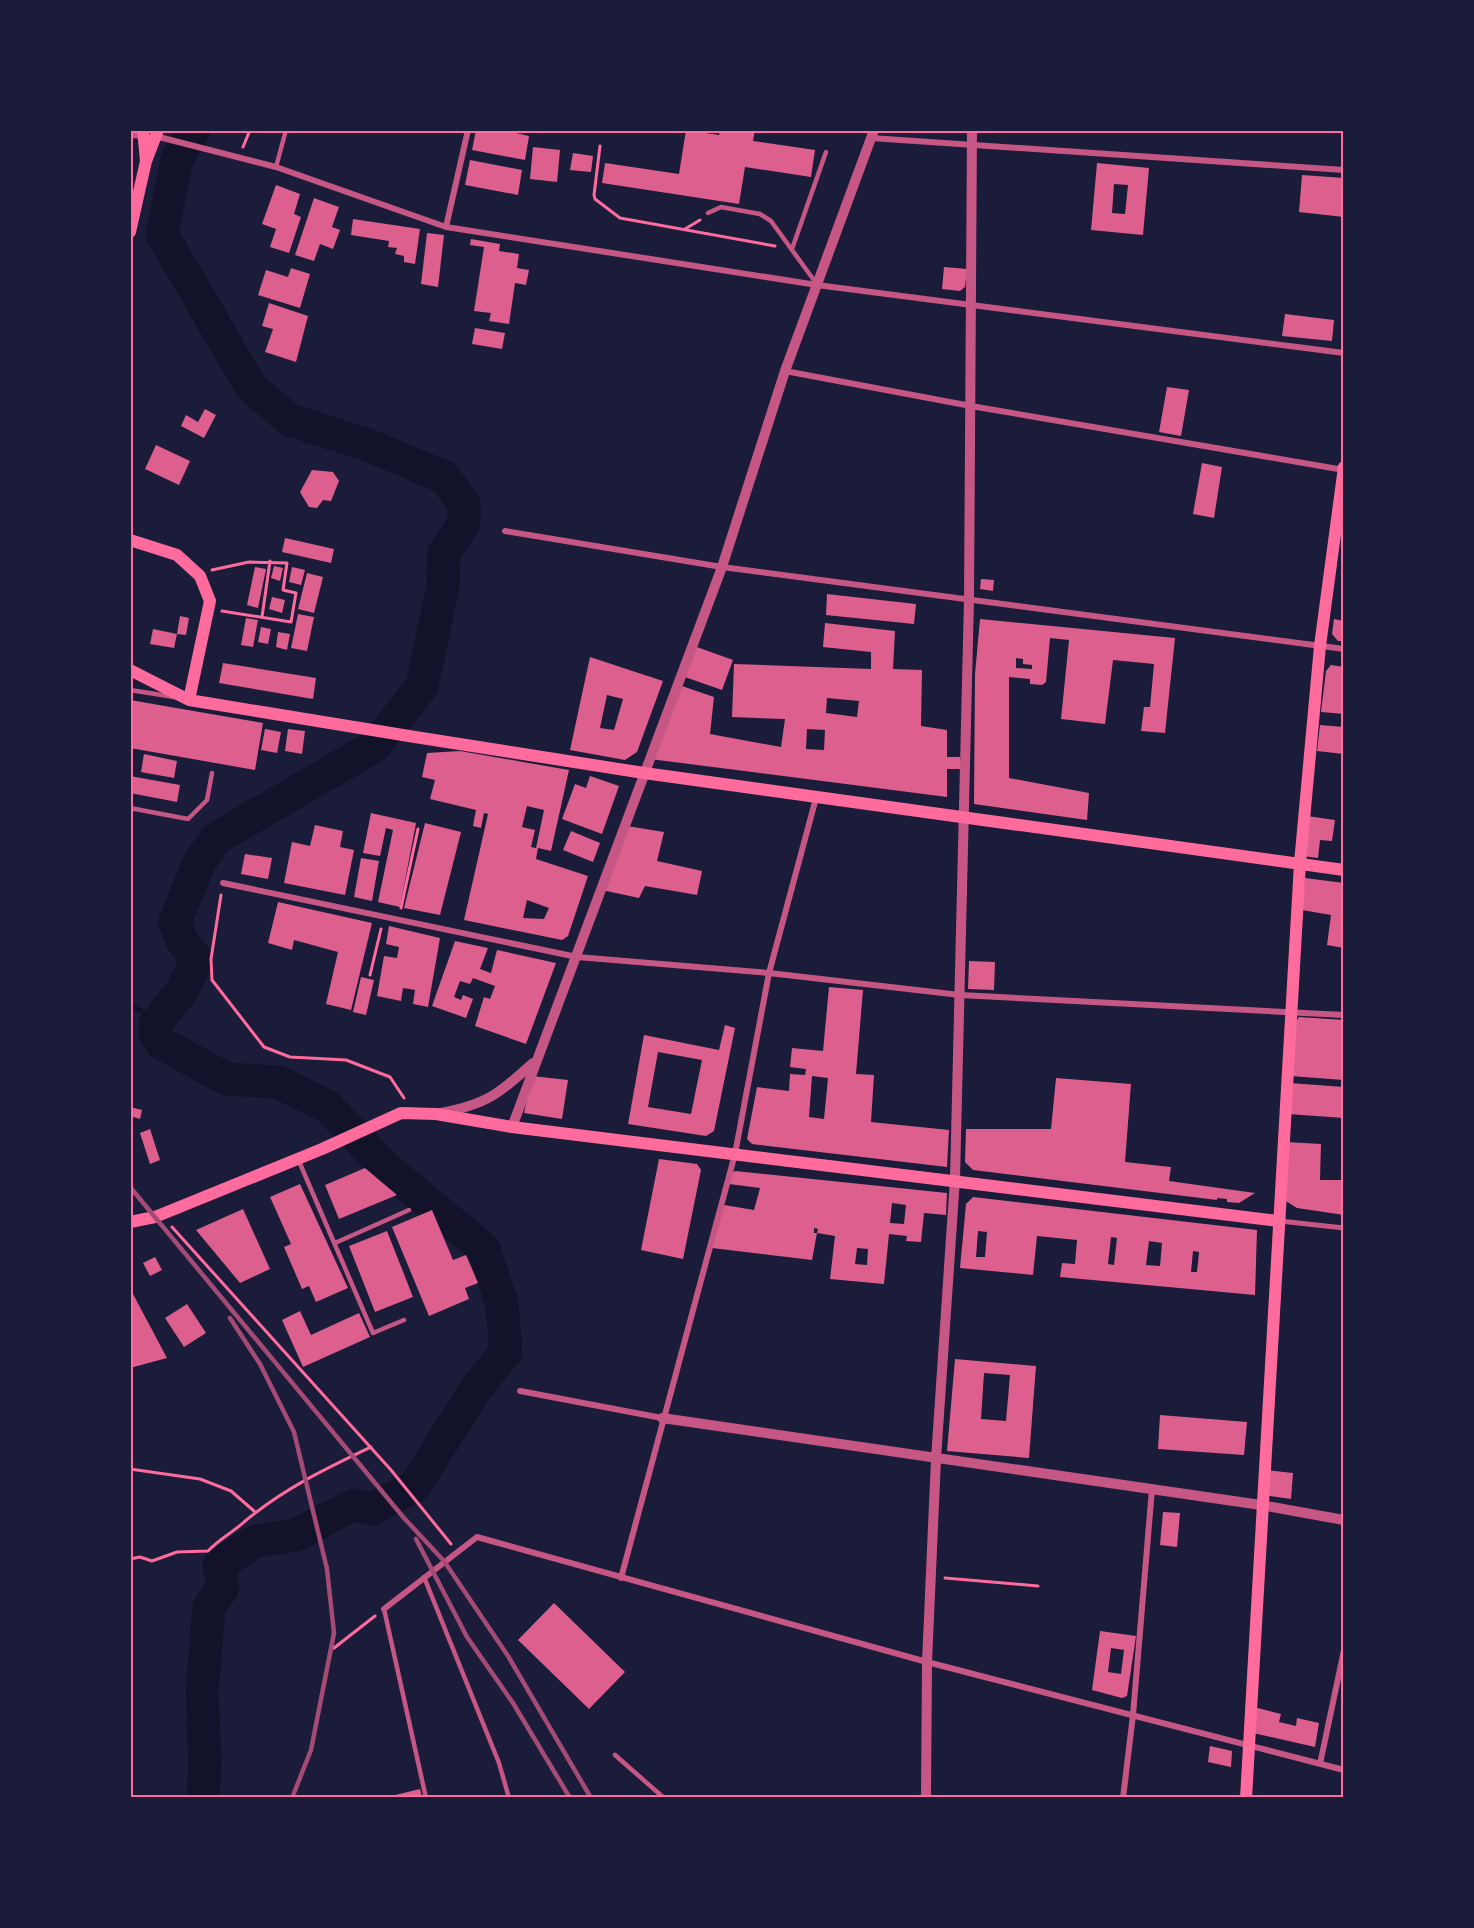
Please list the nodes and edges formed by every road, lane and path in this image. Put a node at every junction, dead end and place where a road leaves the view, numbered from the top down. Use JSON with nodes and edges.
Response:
{"nodes":[{"id":1,"x":250,"y":130,"type":"edge"},
{"id":2,"x":286,"y":130,"type":"edge"},
{"id":3,"x":468,"y":130,"type":"edge"},
{"id":4,"x":972,"y":130,"type":"edge"},
{"id":5,"x":139,"y":134,"type":"edge"},
{"id":6,"x":873,"y":134,"type":"edge"},
{"id":7,"x":161,"y":135,"type":"edge"},
{"id":8,"x":972,"y":145,"type":"junction"},
{"id":9,"x":600,"y":146,"type":"dead end"},
{"id":10,"x":826,"y":152,"type":"dead end"},
{"id":11,"x":239,"y":157,"type":"junction"},
{"id":12,"x":146,"y":161,"type":"junction"},
{"id":13,"x":276,"y":166,"type":"junction"},
{"id":14,"x":1344,"y":170,"type":"edge"},
{"id":15,"x":708,"y":213,"type":"joint"},
{"id":16,"x":446,"y":227,"type":"junction"},
{"id":17,"x":684,"y":230,"type":"junction"},
{"id":18,"x":130,"y":232,"type":"edge"},
{"id":19,"x":792,"y":249,"type":"junction"},
{"id":20,"x":817,"y":285,"type":"junction"},
{"id":21,"x":970,"y":306,"type":"junction"},
{"id":22,"x":1344,"y":353,"type":"edge"},
{"id":23,"x":785,"y":371,"type":"junction"},
{"id":24,"x":971,"y":406,"type":"junction"},
{"id":25,"x":1343,"y":469,"type":"edge"},
{"id":26,"x":505,"y":531,"type":"dead end"},
{"id":27,"x":130,"y":540,"type":"edge"},
{"id":28,"x":270,"y":561,"type":"junction"},
{"id":29,"x":722,"y":567,"type":"junction"},
{"id":30,"x":197,"y":573,"type":"junction"},
{"id":31,"x":969,"y":599,"type":"junction"},
{"id":32,"x":208,"y":609,"type":"junction"},
{"id":33,"x":262,"y":617,"type":"junction"},
{"id":34,"x":1320,"y":646,"type":"junction"},
{"id":35,"x":1344,"y":649,"type":"edge"},
{"id":36,"x":130,"y":670,"type":"edge"},
{"id":37,"x":130,"y":690,"type":"edge"},
{"id":38,"x":189,"y":700,"type":"junction"},
{"id":39,"x":212,"y":773,"type":"dead end"},
{"id":40,"x":644,"y":773,"type":"junction"},
{"id":41,"x":816,"y":798,"type":"junction"},
{"id":42,"x":130,"y":808,"type":"edge"},
{"id":43,"x":964,"y":817,"type":"junction"},
{"id":44,"x":418,"y":829,"type":"dead end"},
{"id":45,"x":1300,"y":863,"type":"junction"},
{"id":46,"x":1344,"y":870,"type":"edge"},
{"id":47,"x":223,"y":883,"type":"joint"},
{"id":48,"x":384,"y":916,"type":"junction"},
{"id":49,"x":399,"y":919,"type":"junction"},
{"id":50,"x":577,"y":957,"type":"junction"},
{"id":51,"x":769,"y":973,"type":"junction"},
{"id":52,"x":370,"y":975,"type":"dead end"},
{"id":53,"x":960,"y":995,"type":"junction"},
{"id":54,"x":1290,"y":1013,"type":"junction"},
{"id":55,"x":1344,"y":1015,"type":"edge"},
{"id":56,"x":535,"y":1061,"type":"junction"},
{"id":57,"x":405,"y":1099,"type":"dead end"},
{"id":58,"x":436,"y":1114,"type":"junction"},
{"id":59,"x":513,"y":1126,"type":"junction"},
{"id":60,"x":735,"y":1154,"type":"junction"},
{"id":61,"x":298,"y":1159,"type":"junction"},
{"id":62,"x":955,"y":1179,"type":"junction"},
{"id":63,"x":409,"y":1210,"type":"dead end"},
{"id":64,"x":161,"y":1215,"type":"junction"},
{"id":65,"x":1278,"y":1221,"type":"junction"},
{"id":66,"x":130,"y":1222,"type":"edge"},
{"id":67,"x":1344,"y":1228,"type":"edge"},
{"id":68,"x":335,"y":1243,"type":"junction"},
{"id":69,"x":404,"y":1320,"type":"dead end"},
{"id":70,"x":520,"y":1391,"type":"dead end"},
{"id":71,"x":662,"y":1418,"type":"junction"},
{"id":72,"x":371,"y":1447,"type":"junction"},
{"id":73,"x":936,"y":1459,"type":"junction"},
{"id":74,"x":130,"y":1469,"type":"edge"},
{"id":75,"x":1152,"y":1489,"type":"junction"},
{"id":76,"x":1261,"y":1505,"type":"junction"},
{"id":77,"x":254,"y":1511,"type":"junction"},
{"id":78,"x":1344,"y":1520,"type":"edge"},
{"id":79,"x":458,"y":1551,"type":"junction"},
{"id":80,"x":130,"y":1558,"type":"edge"},
{"id":81,"x":931,"y":1576,"type":"junction"},
{"id":82,"x":424,"y":1577,"type":"junction"},
{"id":83,"x":621,"y":1578,"type":"junction"},
{"id":84,"x":1038,"y":1586,"type":"dead end"},
{"id":85,"x":384,"y":1609,"type":"junction"},
{"id":86,"x":334,"y":1648,"type":"dead end"},
{"id":87,"x":1344,"y":1650,"type":"edge"},
{"id":88,"x":927,"y":1662,"type":"junction"},
{"id":89,"x":1133,"y":1715,"type":"junction"},
{"id":90,"x":1249,"y":1746,"type":"junction"},
{"id":91,"x":615,"y":1755,"type":"dead end"},
{"id":92,"x":1320,"y":1764,"type":"junction"},
{"id":93,"x":1344,"y":1770,"type":"edge"},
{"id":94,"x":426,"y":1797,"type":"edge"},
{"id":95,"x":509,"y":1797,"type":"edge"},
{"id":96,"x":664,"y":1797,"type":"edge"},
{"id":97,"x":926,"y":1797,"type":"edge"},
{"id":98,"x":1124,"y":1797,"type":"edge"},
{"id":99,"x":1246,"y":1797,"type":"edge"}],
"edges":[{"from":1,"to":11,"type":"path"},
{"from":2,"to":13,"type":"lane"},
{"from":3,"to":16,"type":"street"},
{"from":4,"to":8,"type":"street"},
{"from":5,"to":7,"type":"street"},
{"from":5,"to":12,"type":"main road"},
{"from":6,"to":8,"type":"street"},
{"from":6,"to":20,"type":"street"},
{"from":7,"to":11,"type":"street"},
{"from":7,"to":12,"type":"main road"},
{"from":8,"to":14,"type":"street"},
{"from":8,"to":21,"type":"street"},
{"from":9,"to":17,"type":"path"},
{"from":10,"to":19,"type":"lane"},
{"from":11,"to":13,"type":"street"},
{"from":12,"to":18,"type":"main road"},
{"from":13,"to":16,"type":"street"},
{"from":15,"to":17,"type":"path"},
{"from":15,"to":19,"type":"lane"},
{"from":16,"to":20,"type":"street"},
{"from":17,"to":19,"type":"path"},
{"from":19,"to":20,"type":"lane"},
{"from":20,"to":21,"type":"street"},
{"from":20,"to":23,"type":"street"},
{"from":21,"to":22,"type":"street"},
{"from":21,"to":24,"type":"street"},
{"from":23,"to":24,"type":"street"},
{"from":23,"to":29,"type":"street"},
{"from":24,"to":25,"type":"street"},
{"from":24,"to":31,"type":"street"},
{"from":25,"to":34,"type":"main road"},
{"from":26,"to":29,"type":"street"},
{"from":27,"to":30,"type":"main road"},
{"from":28,"to":30,"type":"path"},
{"from":28,"to":33,"type":"path"},
{"from":28,"to":33,"type":"path"},
{"from":29,"to":31,"type":"street"},
{"from":29,"to":40,"type":"street"},
{"from":30,"to":32,"type":"main road"},
{"from":31,"to":34,"type":"street"},
{"from":31,"to":43,"type":"street"},
{"from":32,"to":33,"type":"path"},
{"from":32,"to":38,"type":"main road"},
{"from":34,"to":35,"type":"street"},
{"from":34,"to":45,"type":"main road"},
{"from":36,"to":38,"type":"main road"},
{"from":37,"to":38,"type":"lane"},
{"from":38,"to":40,"type":"main road"},
{"from":39,"to":42,"type":"lane"},
{"from":40,"to":41,"type":"main road"},
{"from":40,"to":50,"type":"street"},
{"from":41,"to":43,"type":"main road"},
{"from":41,"to":51,"type":"street"},
{"from":43,"to":45,"type":"main road"},
{"from":43,"to":53,"type":"street"},
{"from":44,"to":49,"type":"path"},
{"from":45,"to":46,"type":"main road"},
{"from":45,"to":54,"type":"main road"},
{"from":47,"to":48,"type":"street"},
{"from":47,"to":57,"type":"path"},
{"from":48,"to":49,"type":"street"},
{"from":48,"to":52,"type":"path"},
{"from":49,"to":50,"type":"street"},
{"from":50,"to":51,"type":"street"},
{"from":50,"to":56,"type":"street"},
{"from":51,"to":53,"type":"street"},
{"from":51,"to":60,"type":"street"},
{"from":53,"to":54,"type":"street"},
{"from":53,"to":62,"type":"street"},
{"from":54,"to":55,"type":"street"},
{"from":54,"to":65,"type":"main road"},
{"from":56,"to":58,"type":"street"},
{"from":56,"to":59,"type":"street"},
{"from":58,"to":59,"type":"main road"},
{"from":58,"to":61,"type":"main road"},
{"from":59,"to":60,"type":"main road"},
{"from":60,"to":62,"type":"main road"},
{"from":60,"to":71,"type":"street"},
{"from":61,"to":64,"type":"main road"},
{"from":61,"to":68,"type":"lane"},
{"from":62,"to":65,"type":"main road"},
{"from":62,"to":73,"type":"street"},
{"from":63,"to":68,"type":"lane"},
{"from":64,"to":66,"type":"main road"},
{"from":64,"to":72,"type":"path"},
{"from":65,"to":67,"type":"street"},
{"from":65,"to":76,"type":"main road"},
{"from":68,"to":69,"type":"lane"},
{"from":70,"to":71,"type":"street"},
{"from":71,"to":73,"type":"street"},
{"from":71,"to":83,"type":"street"},
{"from":72,"to":77,"type":"path"},
{"from":72,"to":79,"type":"path"},
{"from":73,"to":75,"type":"street"},
{"from":73,"to":81,"type":"street"},
{"from":74,"to":77,"type":"path"},
{"from":75,"to":76,"type":"street"},
{"from":75,"to":89,"type":"street"},
{"from":76,"to":78,"type":"street"},
{"from":76,"to":90,"type":"main road"},
{"from":77,"to":80,"type":"path"},
{"from":79,"to":82,"type":"street"},
{"from":79,"to":83,"type":"street"},
{"from":81,"to":84,"type":"path"},
{"from":81,"to":88,"type":"street"},
{"from":82,"to":85,"type":"street"},
{"from":82,"to":95,"type":"lane"},
{"from":83,"to":88,"type":"street"},
{"from":85,"to":86,"type":"path"},
{"from":85,"to":94,"type":"lane"},
{"from":87,"to":92,"type":"street"},
{"from":88,"to":89,"type":"street"},
{"from":88,"to":97,"type":"street"},
{"from":89,"to":90,"type":"street"},
{"from":89,"to":98,"type":"street"},
{"from":90,"to":92,"type":"street"},
{"from":90,"to":99,"type":"main road"},
{"from":91,"to":96,"type":"lane"},
{"from":92,"to":93,"type":"street"}]}
